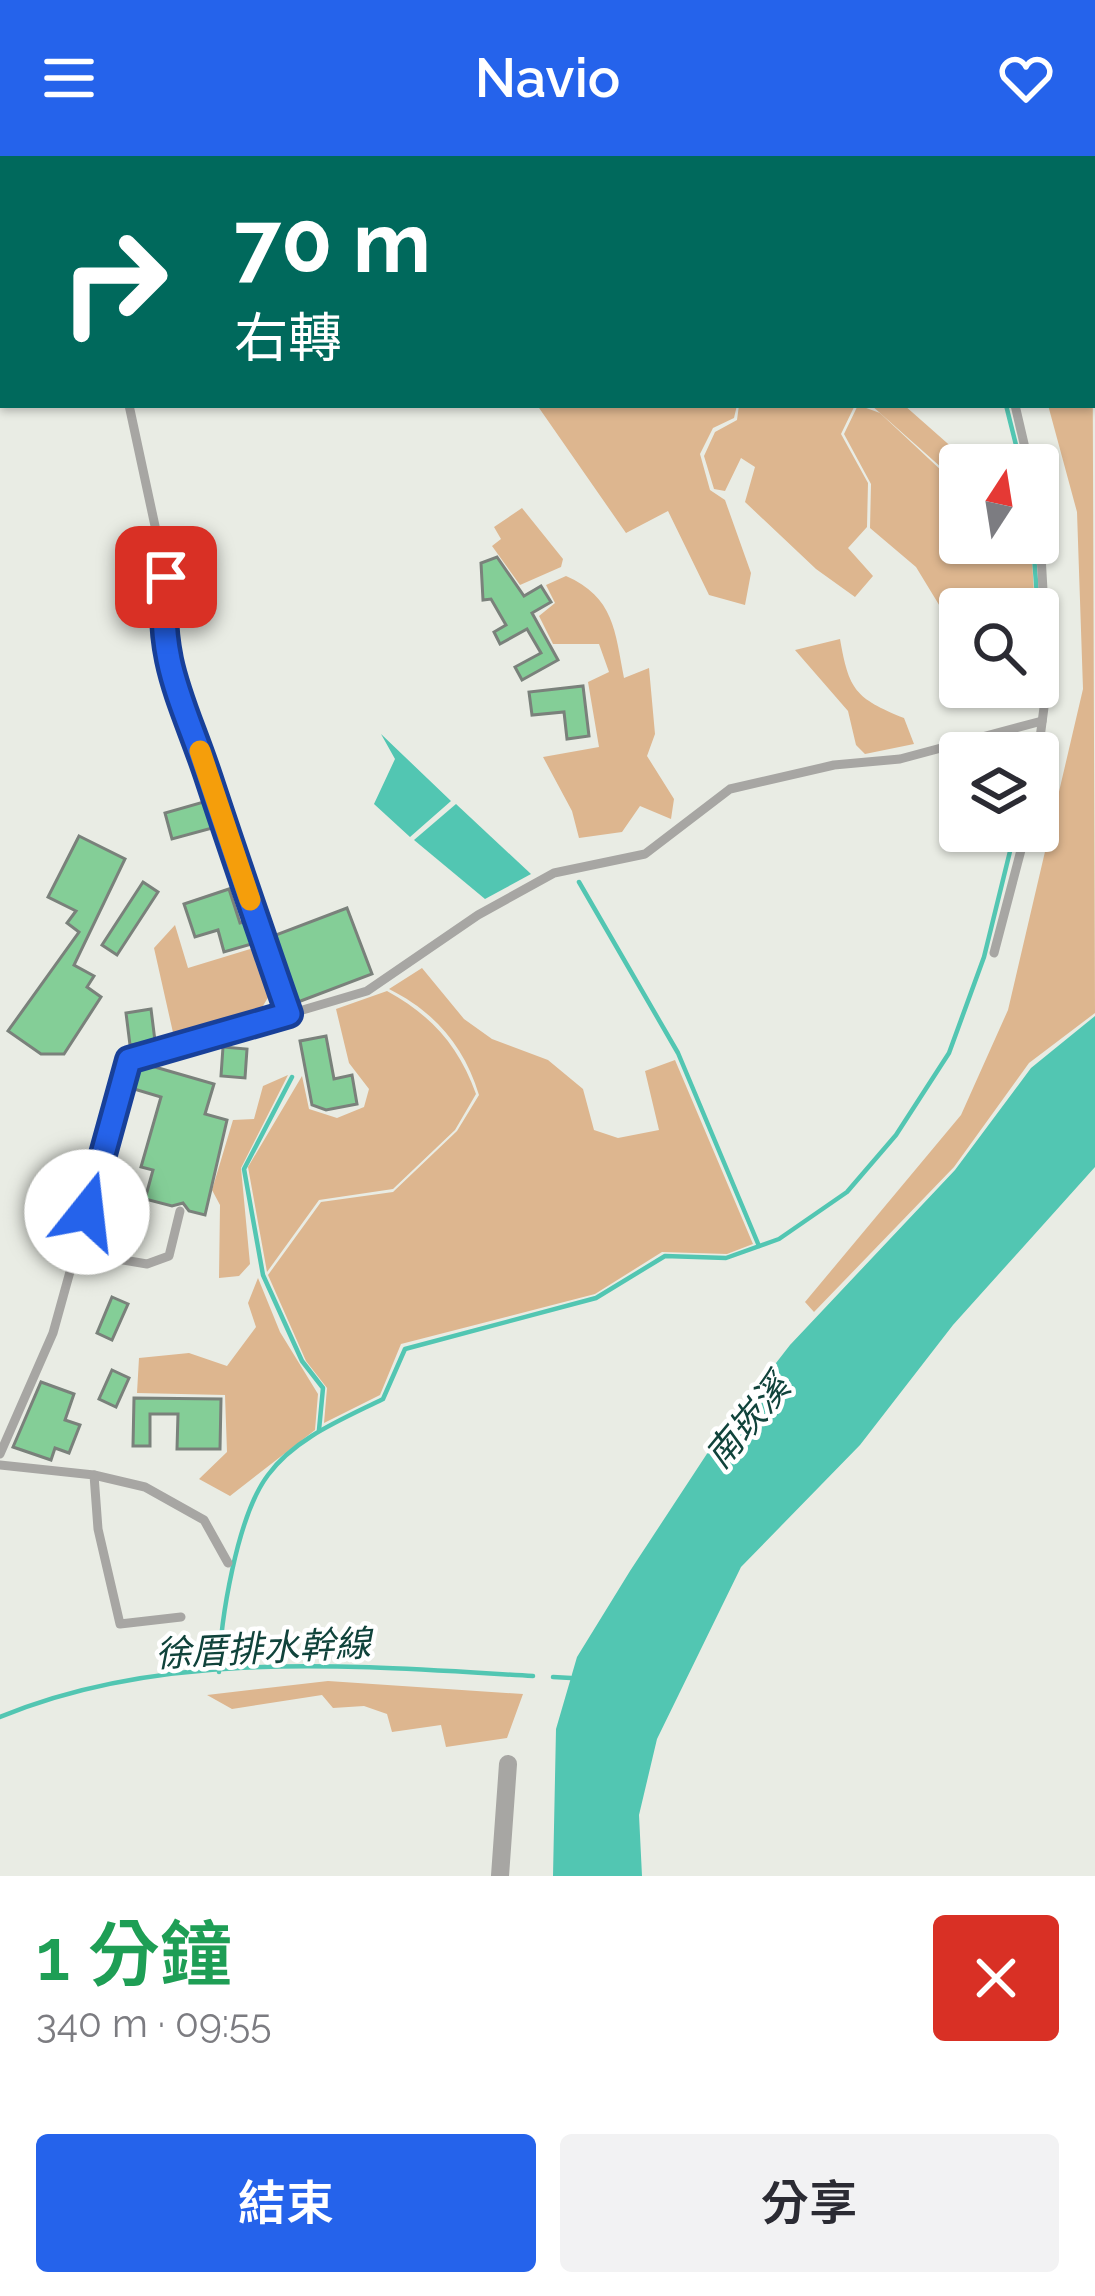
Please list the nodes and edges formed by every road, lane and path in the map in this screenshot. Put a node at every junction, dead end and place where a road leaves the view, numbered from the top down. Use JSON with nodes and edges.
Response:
{"nodes":[{"id":1,"x":129,"y":408,"type":"edge"},
{"id":2,"x":1017,"y":408,"type":"edge"},
{"id":3,"x":1024,"y":444,"type":"edge"},
{"id":4,"x":1044,"y":564,"type":"edge"},
{"id":5,"x":1042,"y":721,"type":"junction"},
{"id":6,"x":1041,"y":732,"type":"edge"},
{"id":7,"x":1020,"y":852,"type":"edge"},
{"id":8,"x":994,"y":953,"type":"dead end"},
{"id":9,"x":289,"y":1014,"type":"junction"},
{"id":10,"x":180,"y":1211,"type":"dead end"},
{"id":11,"x":76,"y":1252,"type":"junction"},
{"id":12,"x":0,"y":1454,"type":"edge"},
{"id":13,"x":0,"y":1466,"type":"edge"},
{"id":14,"x":94,"y":1475,"type":"junction"},
{"id":15,"x":228,"y":1564,"type":"dead end"},
{"id":16,"x":181,"y":1617,"type":"dead end"},
{"id":17,"x":508,"y":1764,"type":"dead end"},
{"id":18,"x":500,"y":1876,"type":"edge"}],
"edges":[{"from":1,"to":9,"type":"lane"},
{"from":2,"to":3,"type":"lane"},
{"from":4,"to":5,"type":"lane"},
{"from":5,"to":6,"type":"lane"},
{"from":5,"to":9,"type":"lane"},
{"from":7,"to":8,"type":"lane"},
{"from":9,"to":11,"type":"lane"},
{"from":10,"to":11,"type":"lane"},
{"from":11,"to":12,"type":"lane"},
{"from":13,"to":14,"type":"lane"},
{"from":14,"to":15,"type":"lane"},
{"from":14,"to":16,"type":"lane"},
{"from":17,"to":18,"type":"street"}]}
